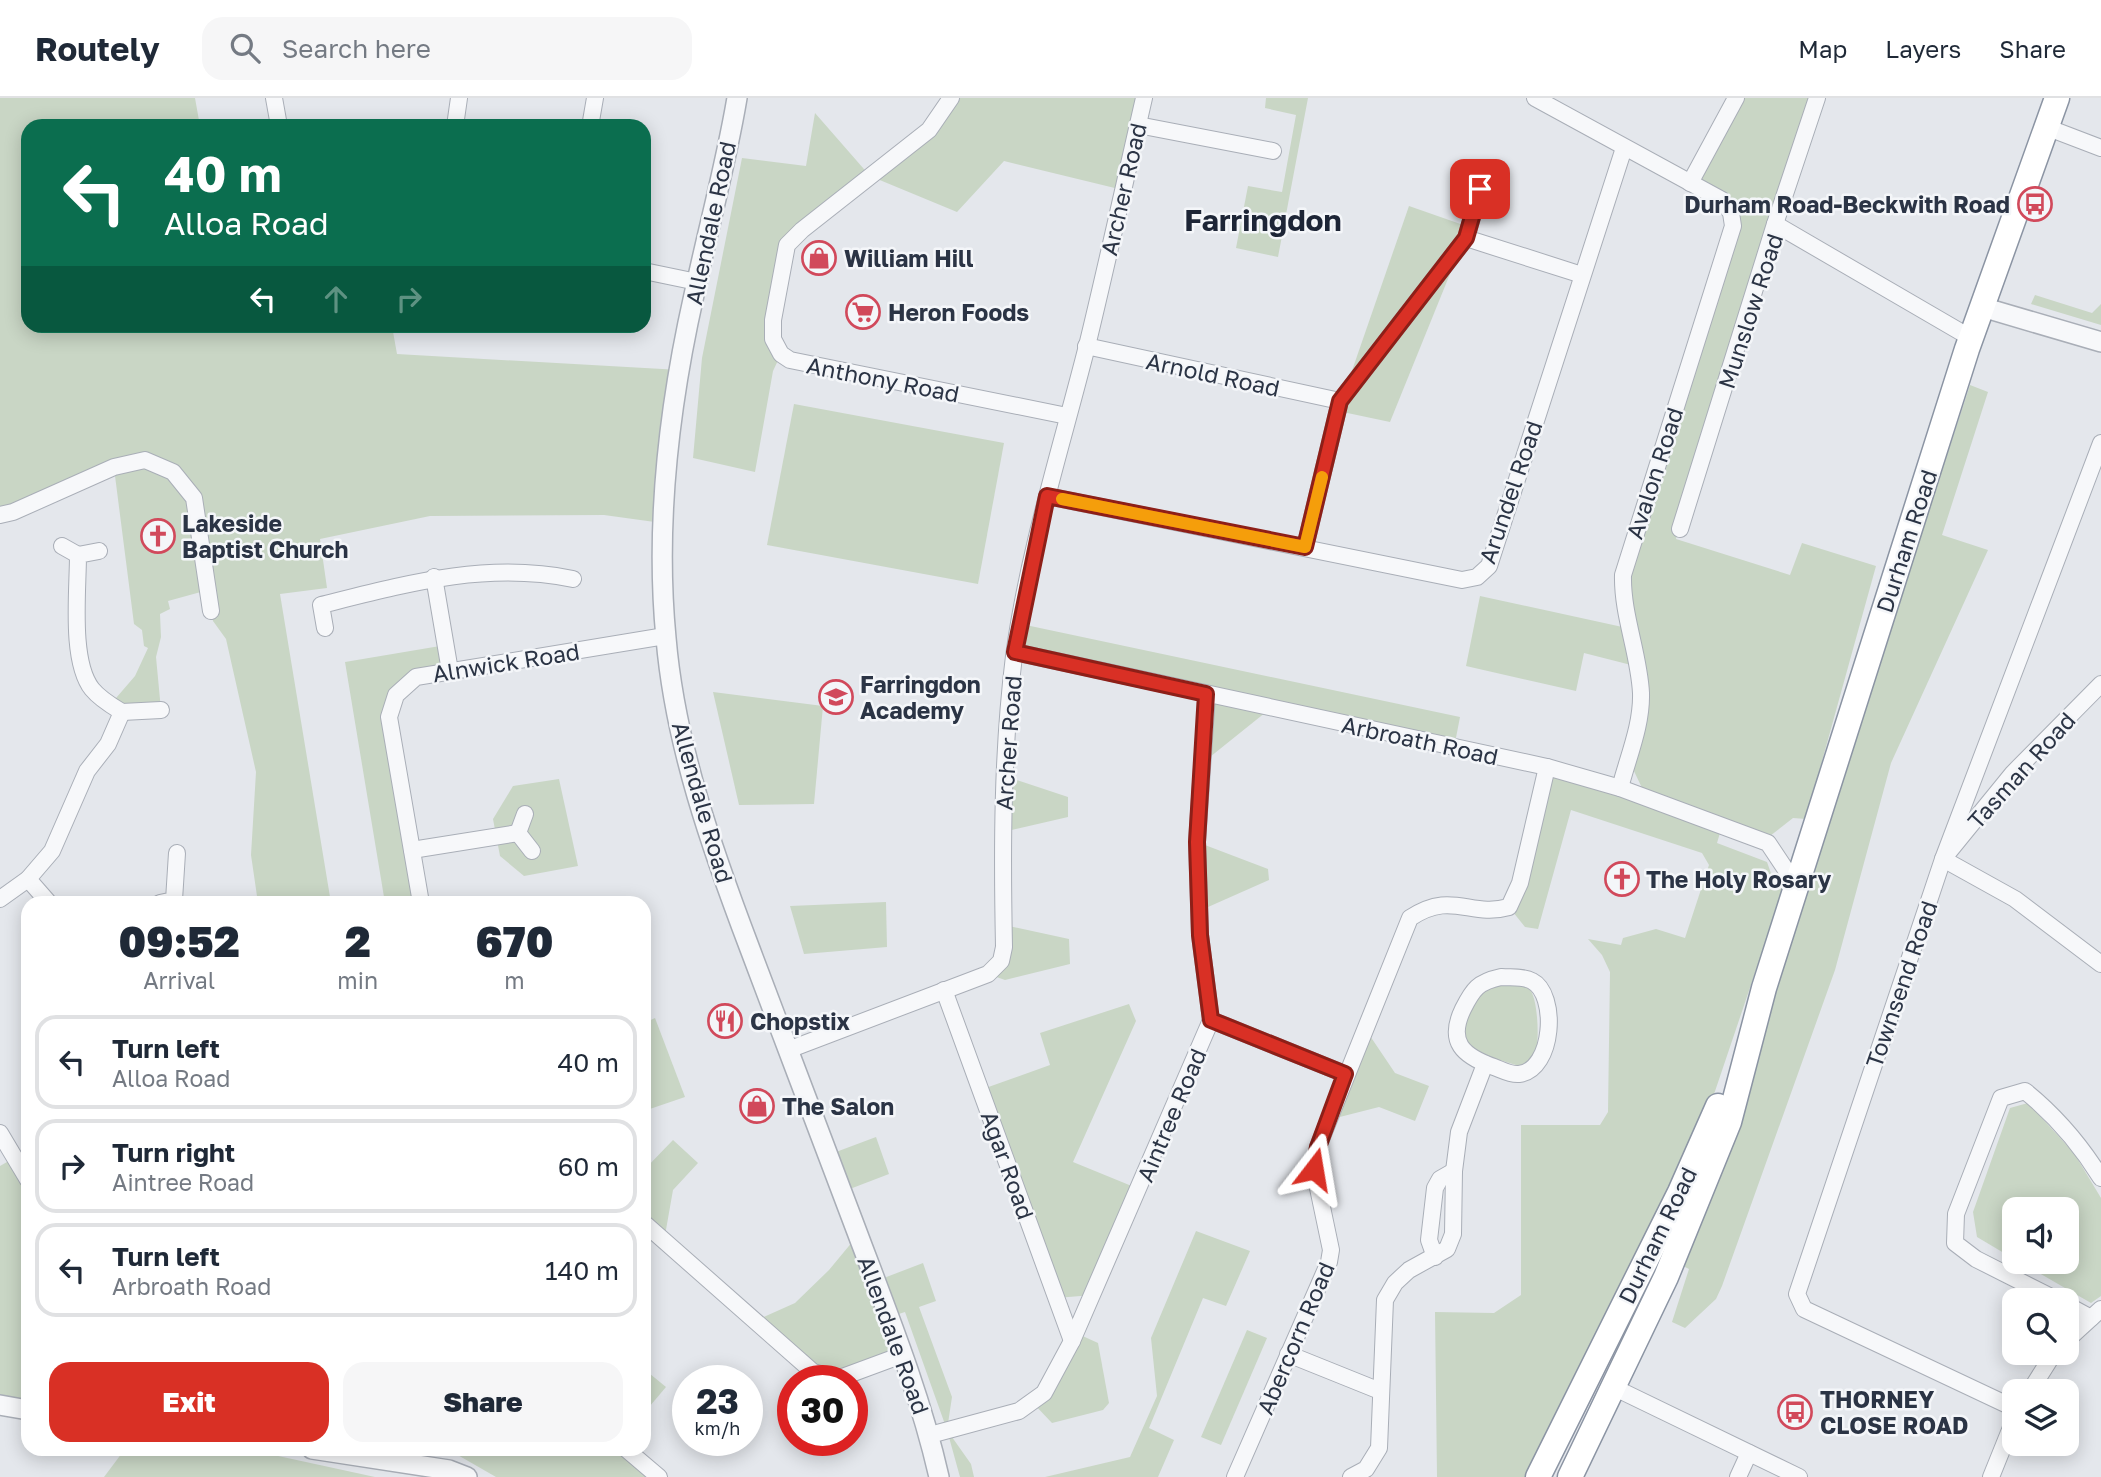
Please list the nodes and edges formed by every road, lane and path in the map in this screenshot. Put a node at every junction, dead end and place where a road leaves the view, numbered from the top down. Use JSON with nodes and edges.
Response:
{"nodes":[{"id":1,"x":274,"y":98,"type":"edge"},
{"id":2,"x":459,"y":98,"type":"edge"},
{"id":3,"x":595,"y":98,"type":"edge"},
{"id":4,"x":737,"y":98,"type":"edge"},
{"id":5,"x":951,"y":98,"type":"edge"},
{"id":6,"x":1144,"y":98,"type":"edge"},
{"id":7,"x":1736,"y":98,"type":"edge"},
{"id":8,"x":1817,"y":98,"type":"edge"},
{"id":9,"x":2057,"y":98,"type":"edge"},
{"id":10,"x":1543,"y":100,"type":"edge"},
{"id":11,"x":278,"y":119,"type":"edge"},
{"id":12,"x":456,"y":119,"type":"edge"},
{"id":13,"x":591,"y":119,"type":"edge"},
{"id":14,"x":1138,"y":125,"type":"junction"},
{"id":15,"x":2046,"y":127,"type":"junction"},
{"id":16,"x":1625,"y":148,"type":"junction"},
{"id":17,"x":2101,"y":148,"type":"edge"},
{"id":18,"x":1273,"y":151,"type":"dead end"},
{"id":19,"x":1486,"y":170,"type":"dead end"},
{"id":20,"x":1690,"y":183,"type":"junction"},
{"id":21,"x":1775,"y":223,"type":"junction"},
{"id":22,"x":1466,"y":238,"type":"junction"},
{"id":23,"x":651,"y":272,"type":"edge"},
{"id":24,"x":1582,"y":275,"type":"junction"},
{"id":25,"x":697,"y":282,"type":"junction"},
{"id":26,"x":1982,"y":307,"type":"junction"},
{"id":27,"x":1971,"y":338,"type":"junction"},
{"id":28,"x":2101,"y":342,"type":"edge"},
{"id":29,"x":1086,"y":346,"type":"junction"},
{"id":30,"x":1340,"y":401,"type":"junction"},
{"id":31,"x":1067,"y":416,"type":"junction"},
{"id":32,"x":2101,"y":443,"type":"edge"},
{"id":33,"x":1047,"y":496,"type":"junction"},
{"id":34,"x":0,"y":514,"type":"edge"},
{"id":35,"x":1679,"y":529,"type":"dead end"},
{"id":36,"x":62,"y":546,"type":"dead end"},
{"id":37,"x":1305,"y":547,"type":"junction"},
{"id":38,"x":99,"y":551,"type":"dead end"},
{"id":39,"x":78,"y":555,"type":"junction"},
{"id":40,"x":434,"y":577,"type":"junction"},
{"id":41,"x":573,"y":579,"type":"dead end"},
{"id":42,"x":211,"y":611,"type":"dead end"},
{"id":43,"x":325,"y":628,"type":"dead end"},
{"id":44,"x":665,"y":636,"type":"junction"},
{"id":45,"x":1015,"y":652,"type":"junction"},
{"id":46,"x":450,"y":671,"type":"junction"},
{"id":47,"x":2101,"y":684,"type":"edge"},
{"id":48,"x":1206,"y":694,"type":"junction"},
{"id":49,"x":161,"y":710,"type":"dead end"},
{"id":50,"x":122,"y":712,"type":"junction"},
{"id":51,"x":1547,"y":767,"type":"junction"},
{"id":52,"x":1620,"y":788,"type":"junction"},
{"id":53,"x":525,"y":814,"type":"dead end"},
{"id":54,"x":518,"y":833,"type":"junction"},
{"id":55,"x":412,"y":850,"type":"junction"},
{"id":56,"x":532,"y":850,"type":"dead end"},
{"id":57,"x":177,"y":853,"type":"dead end"},
{"id":58,"x":1943,"y":859,"type":"junction"},
{"id":59,"x":28,"y":879,"type":"junction"},
{"id":60,"x":1796,"y":885,"type":"junction"},
{"id":61,"x":42,"y":896,"type":"edge"},
{"id":62,"x":171,"y":896,"type":"edge"},
{"id":63,"x":420,"y":896,"type":"edge"},
{"id":64,"x":0,"y":899,"type":"edge"},
{"id":65,"x":2101,"y":964,"type":"edge"},
{"id":66,"x":1764,"y":988,"type":"junction"},
{"id":67,"x":944,"y":989,"type":"junction"},
{"id":68,"x":1211,"y":1020,"type":"junction"},
{"id":69,"x":788,"y":1050,"type":"junction"},
{"id":70,"x":1485,"y":1064,"type":"junction"},
{"id":71,"x":1345,"y":1074,"type":"junction"},
{"id":72,"x":0,"y":1133,"type":"edge"},
{"id":73,"x":21,"y":1166,"type":"edge"},
{"id":74,"x":1454,"y":1171,"type":"junction"},
{"id":75,"x":2101,"y":1178,"type":"edge"},
{"id":76,"x":651,"y":1229,"type":"edge"},
{"id":77,"x":1435,"y":1257,"type":"junction"},
{"id":78,"x":2033,"y":1288,"type":"edge"},
{"id":79,"x":2079,"y":1309,"type":"edge"},
{"id":80,"x":2096,"y":1314,"type":"edge"},
{"id":81,"x":2079,"y":1329,"type":"edge"},
{"id":82,"x":1072,"y":1341,"type":"junction"},
{"id":83,"x":1288,"y":1354,"type":"junction"},
{"id":84,"x":902,"y":1355,"type":"junction"},
{"id":85,"x":1613,"y":1387,"type":"junction"},
{"id":86,"x":1380,"y":1391,"type":"junction"},
{"id":87,"x":2002,"y":1402,"type":"edge"},
{"id":88,"x":0,"y":1405,"type":"edge"},
{"id":89,"x":21,"y":1409,"type":"edge"},
{"id":90,"x":930,"y":1435,"type":"junction"},
{"id":91,"x":2002,"y":1450,"type":"edge"},
{"id":92,"x":1749,"y":1453,"type":"junction"},
{"id":93,"x":358,"y":1456,"type":"edge"},
{"id":94,"x":634,"y":1456,"type":"edge"},
{"id":95,"x":467,"y":1477,"type":"edge"},
{"id":96,"x":659,"y":1477,"type":"edge"},
{"id":97,"x":939,"y":1477,"type":"edge"},
{"id":98,"x":1236,"y":1477,"type":"edge"},
{"id":99,"x":1351,"y":1477,"type":"edge"},
{"id":100,"x":1538,"y":1477,"type":"edge"},
{"id":101,"x":1570,"y":1477,"type":"edge"},
{"id":102,"x":1738,"y":1477,"type":"edge"},
{"id":103,"x":1798,"y":1477,"type":"edge"},
{"id":104,"x":1991,"y":1477,"type":"edge"}],
"edges":[{"from":1,"to":11,"type":"street"},
{"from":2,"to":12,"type":"street"},
{"from":3,"to":13,"type":"street"},
{"from":4,"to":25,"type":"street","name":"Allendale Road"},
{"from":5,"to":31,"type":"street","name":"Anthony Road"},
{"from":6,"to":14,"type":"street","name":"Archer Road"},
{"from":7,"to":20,"type":"street"},
{"from":8,"to":21,"type":"street"},
{"from":9,"to":15,"type":"highway","name":"Durham Road"},
{"from":10,"to":16,"type":"street","name":"Avalon Road"},
{"from":14,"to":18,"type":"street"},
{"from":14,"to":29,"type":"street","name":"Archer Road"},
{"from":15,"to":17,"type":"street"},
{"from":15,"to":26,"type":"highway","name":"Durham Road"},
{"from":16,"to":20,"type":"street","name":"Avalon Road"},
{"from":16,"to":24,"type":"street","name":"Arundel Road"},
{"from":19,"to":22,"type":"street"},
{"from":20,"to":52,"type":"street","name":"Avalon Road"},
{"from":21,"to":27,"type":"street","name":"Munslow Road"},
{"from":21,"to":35,"type":"street","name":"Munslow Road"},
{"from":22,"to":24,"type":"street"},
{"from":22,"to":30,"type":"street"},
{"from":23,"to":25,"type":"street"},
{"from":24,"to":37,"type":"street","name":"Arundel Road"},
{"from":25,"to":44,"type":"street","name":"Allendale Road"},
{"from":26,"to":27,"type":"highway","name":"Durham Road"},
{"from":26,"to":28,"type":"street"},
{"from":27,"to":60,"type":"highway","name":"Durham Road"},
{"from":29,"to":30,"type":"street","name":"Arnold Road"},
{"from":29,"to":31,"type":"street","name":"Archer Road"},
{"from":30,"to":37,"type":"street"},
{"from":31,"to":33,"type":"street","name":"Archer Road"},
{"from":32,"to":58,"type":"street","name":"Townsend Road"},
{"from":33,"to":37,"type":"street","name":"Arundel Road"},
{"from":33,"to":45,"type":"street","name":"Archer Road"},
{"from":34,"to":42,"type":"street"},
{"from":36,"to":39,"type":"street"},
{"from":38,"to":39,"type":"street"},
{"from":39,"to":50,"type":"street"},
{"from":40,"to":41,"type":"street"},
{"from":40,"to":43,"type":"street"},
{"from":40,"to":46,"type":"street"},
{"from":44,"to":46,"type":"street","name":"Alnwick Road"},
{"from":44,"to":69,"type":"street","name":"Allendale Road"},
{"from":45,"to":48,"type":"street","name":"Arbroath Road"},
{"from":45,"to":67,"type":"street","name":"Archer Road"},
{"from":46,"to":55,"type":"street","name":"Alnwick Road"},
{"from":47,"to":58,"type":"street","name":"Tasman Road"},
{"from":48,"to":51,"type":"street","name":"Arbroath Road"},
{"from":48,"to":68,"type":"street","name":"Aintree Road"},
{"from":49,"to":50,"type":"street"},
{"from":50,"to":59,"type":"street"},
{"from":51,"to":52,"type":"street","name":"Arbroath Road"},
{"from":51,"to":71,"type":"street","name":"Abercorn Road"},
{"from":52,"to":60,"type":"street","name":"Arbroath Road"},
{"from":53,"to":54,"type":"street"},
{"from":54,"to":55,"type":"street"},
{"from":54,"to":56,"type":"street"},
{"from":55,"to":63,"type":"street","name":"Alnwick Road"},
{"from":57,"to":62,"type":"street"},
{"from":58,"to":65,"type":"street"},
{"from":58,"to":87,"type":"street","name":"Townsend Road"},
{"from":59,"to":61,"type":"street"},
{"from":59,"to":64,"type":"street"},
{"from":60,"to":66,"type":"highway","name":"Durham Road"},
{"from":66,"to":85,"type":"highway","name":"Durham Road"},
{"from":66,"to":100,"type":"highway","name":"Durham Road"},
{"from":67,"to":69,"type":"street","name":"Archer Road"},
{"from":67,"to":82,"type":"street","name":"Agar Road"},
{"from":68,"to":71,"type":"street"},
{"from":68,"to":82,"type":"street","name":"Aintree Road"},
{"from":69,"to":84,"type":"street","name":"Allendale Road"},
{"from":70,"to":70,"type":"street"},
{"from":70,"to":74,"type":"street"},
{"from":71,"to":83,"type":"street","name":"Abercorn Road"},
{"from":72,"to":73,"type":"street"},
{"from":74,"to":77,"type":"street"},
{"from":74,"to":77,"type":"street"},
{"from":75,"to":78,"type":"street"},
{"from":76,"to":84,"type":"street"},
{"from":77,"to":86,"type":"street"},
{"from":79,"to":80,"type":"street"},
{"from":80,"to":81,"type":"street"},
{"from":82,"to":90,"type":"street","name":"Aintree Road"},
{"from":83,"to":86,"type":"street"},
{"from":83,"to":98,"type":"street","name":"Abercorn Road"},
{"from":84,"to":90,"type":"street","name":"Allendale Road"},
{"from":85,"to":92,"type":"street"},
{"from":85,"to":101,"type":"highway","name":"Durham Road"},
{"from":86,"to":99,"type":"street"},
{"from":88,"to":89,"type":"street"},
{"from":90,"to":97,"type":"street","name":"Allendale Road"},
{"from":91,"to":104,"type":"street"},
{"from":92,"to":102,"type":"street"},
{"from":92,"to":103,"type":"street"},
{"from":93,"to":95,"type":"street"},
{"from":94,"to":96,"type":"street"}]}
